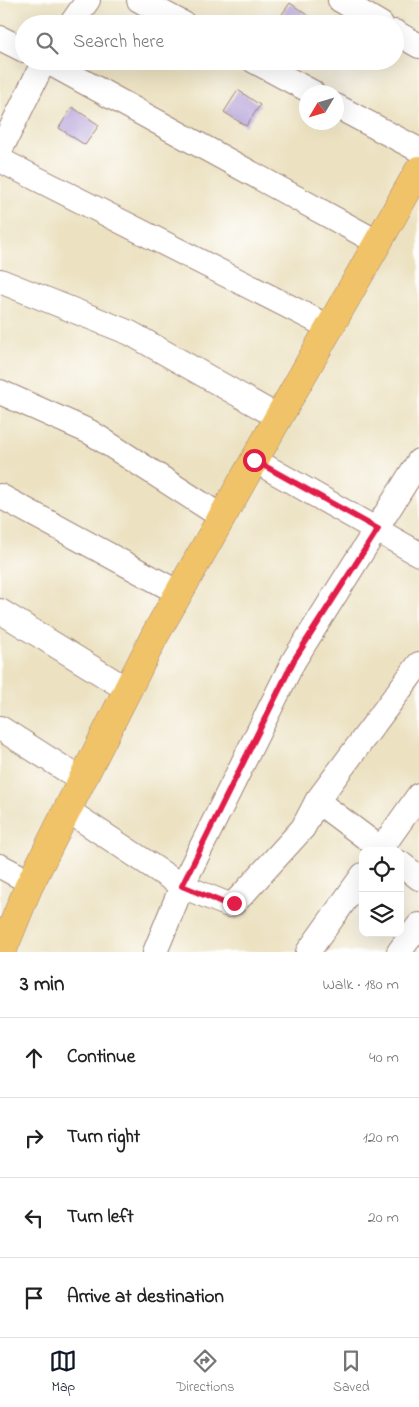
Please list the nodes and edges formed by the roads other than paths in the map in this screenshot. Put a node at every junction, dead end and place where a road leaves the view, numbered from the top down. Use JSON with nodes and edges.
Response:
{"nodes":[{"id":1,"x":88,"y":0,"type":"edge"},
{"id":2,"x":139,"y":0,"type":"edge"},
{"id":3,"x":340,"y":0,"type":"edge"},
{"id":4,"x":77,"y":15,"type":"edge"},
{"id":5,"x":167,"y":15,"type":"edge"},
{"id":6,"x":366,"y":15,"type":"edge"},
{"id":7,"x":404,"y":37,"type":"edge"},
{"id":8,"x":0,"y":38,"type":"edge"},
{"id":9,"x":15,"y":46,"type":"edge"},
{"id":10,"x":419,"y":46,"type":"edge"},
{"id":11,"x":40,"y":70,"type":"edge"},
{"id":12,"x":62,"y":70,"type":"edge"},
{"id":13,"x":271,"y":70,"type":"edge"},
{"id":14,"x":299,"y":85,"type":"edge"},
{"id":15,"x":344,"y":110,"type":"edge"},
{"id":16,"x":419,"y":150,"type":"edge"},
{"id":17,"x":0,"y":151,"type":"edge"},
{"id":18,"x":0,"y":160,"type":"edge"},
{"id":19,"x":419,"y":170,"type":"edge"},
{"id":20,"x":377,"y":242,"type":"junction"},
{"id":21,"x":0,"y":281,"type":"edge"},
{"id":22,"x":329,"y":326,"type":"junction"},
{"id":23,"x":0,"y":392,"type":"edge"},
{"id":24,"x":278,"y":417,"type":"junction"},
{"id":25,"x":254,"y":460,"type":"junction"},
{"id":26,"x":419,"y":461,"type":"edge"},
{"id":27,"x":0,"y":496,"type":"edge"},
{"id":28,"x":222,"y":517,"type":"junction"},
{"id":29,"x":378,"y":529,"type":"junction"},
{"id":30,"x":419,"y":554,"type":"edge"},
{"id":31,"x":179,"y":594,"type":"junction"},
{"id":32,"x":0,"y":611,"type":"edge"},
{"id":33,"x":419,"y":664,"type":"edge"},
{"id":34,"x":128,"y":690,"type":"junction"},
{"id":35,"x":0,"y":728,"type":"edge"},
{"id":36,"x":82,"y":780,"type":"junction"},
{"id":37,"x":419,"y":795,"type":"edge"},
{"id":38,"x":317,"y":801,"type":"junction"},
{"id":39,"x":67,"y":810,"type":"junction"},
{"id":40,"x":378,"y":847,"type":"edge"},
{"id":41,"x":384,"y":847,"type":"edge"},
{"id":42,"x":0,"y":866,"type":"edge"},
{"id":43,"x":404,"y":867,"type":"edge"},
{"id":44,"x":419,"y":878,"type":"edge"},
{"id":45,"x":359,"y":881,"type":"edge"},
{"id":46,"x":32,"y":883,"type":"junction"},
{"id":47,"x":182,"y":886,"type":"junction"},
{"id":48,"x":419,"y":925,"type":"edge"},
{"id":49,"x":2,"y":952,"type":"edge"},
{"id":50,"x":154,"y":952,"type":"edge"},
{"id":51,"x":308,"y":952,"type":"edge"},
{"id":52,"x":399,"y":952,"type":"edge"}],
"edges":[{"from":1,"to":4,"type":"street"},
{"from":2,"to":5,"type":"street"},
{"from":3,"to":6,"type":"street"},
{"from":7,"to":10,"type":"street"},
{"from":8,"to":9,"type":"street"},
{"from":11,"to":17,"type":"street"},
{"from":12,"to":20,"type":"street"},
{"from":13,"to":14,"type":"street"},
{"from":15,"to":16,"type":"street"},
{"from":18,"to":22,"type":"street"},
{"from":19,"to":20,"type":"highway"},
{"from":20,"to":22,"type":"highway"},
{"from":21,"to":24,"type":"street"},
{"from":22,"to":24,"type":"highway"},
{"from":23,"to":28,"type":"street"},
{"from":24,"to":25,"type":"highway"},
{"from":25,"to":28,"type":"highway"},
{"from":25,"to":29,"type":"street"},
{"from":26,"to":29,"type":"street"},
{"from":27,"to":31,"type":"street"},
{"from":28,"to":31,"type":"highway"},
{"from":29,"to":30,"type":"street"},
{"from":29,"to":47,"type":"street"},
{"from":31,"to":34,"type":"highway"},
{"from":32,"to":34,"type":"street"},
{"from":33,"to":38,"type":"street"},
{"from":34,"to":36,"type":"highway"},
{"from":35,"to":36,"type":"street"},
{"from":36,"to":39,"type":"highway"},
{"from":37,"to":41,"type":"street"},
{"from":38,"to":40,"type":"street"},
{"from":38,"to":47,"type":"street"},
{"from":39,"to":46,"type":"highway"},
{"from":39,"to":47,"type":"street"},
{"from":42,"to":46,"type":"street"},
{"from":43,"to":44,"type":"street"},
{"from":45,"to":51,"type":"street"},
{"from":46,"to":49,"type":"highway"},
{"from":47,"to":50,"type":"street"},
{"from":48,"to":52,"type":"street"}]}
